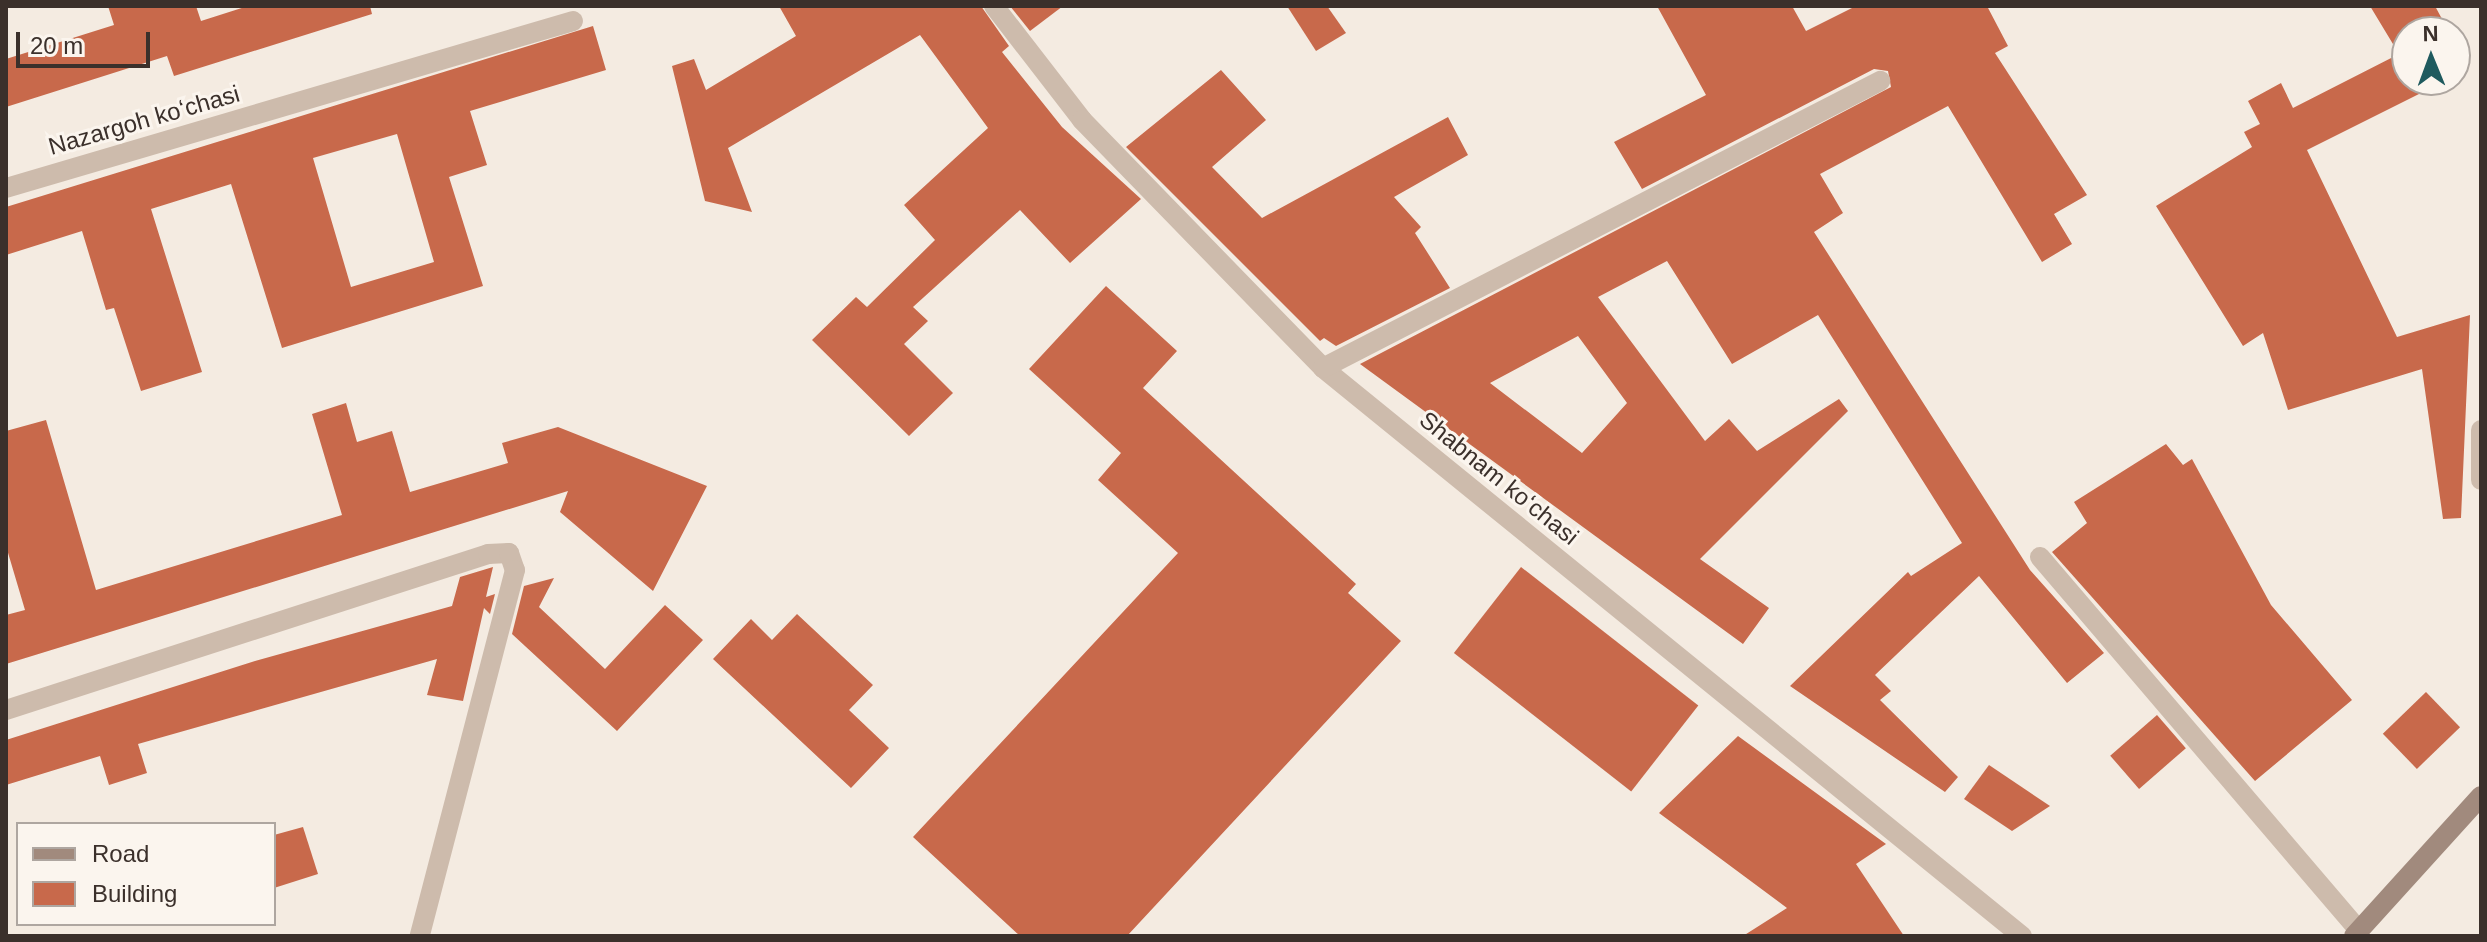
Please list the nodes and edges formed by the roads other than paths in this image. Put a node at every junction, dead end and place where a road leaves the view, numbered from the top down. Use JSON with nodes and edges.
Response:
{"nodes":[{"id":1,"x":994,"y":6,"type":"edge"},
{"id":2,"x":573,"y":21,"type":"dead end"},
{"id":3,"x":1880,"y":81,"type":"dead end"},
{"id":4,"x":6,"y":188,"type":"edge"},
{"id":5,"x":1323,"y":368,"type":"junction"},
{"id":6,"x":2481,"y":430,"type":"edge"},
{"id":7,"x":2481,"y":480,"type":"edge"},
{"id":8,"x":2040,"y":557,"type":"dead end"},
{"id":9,"x":6,"y":710,"type":"edge"},
{"id":10,"x":2481,"y":796,"type":"edge"},
{"id":11,"x":2357,"y":933,"type":"edge"},
{"id":12,"x":420,"y":936,"type":"edge"},
{"id":13,"x":2022,"y":936,"type":"edge"}],
"edges":[{"from":1,"to":5,"type":"street","name":"Shabnam koʻchasi"},
{"from":2,"to":4,"type":"street","name":"Nazargoh koʻchasi"},
{"from":3,"to":5,"type":"street"},
{"from":5,"to":13,"type":"street","name":"Shabnam koʻchasi"},
{"from":6,"to":7,"type":"street"},
{"from":8,"to":11,"type":"street"},
{"from":9,"to":12,"type":"street"},
{"from":10,"to":11,"type":"street"}]}
